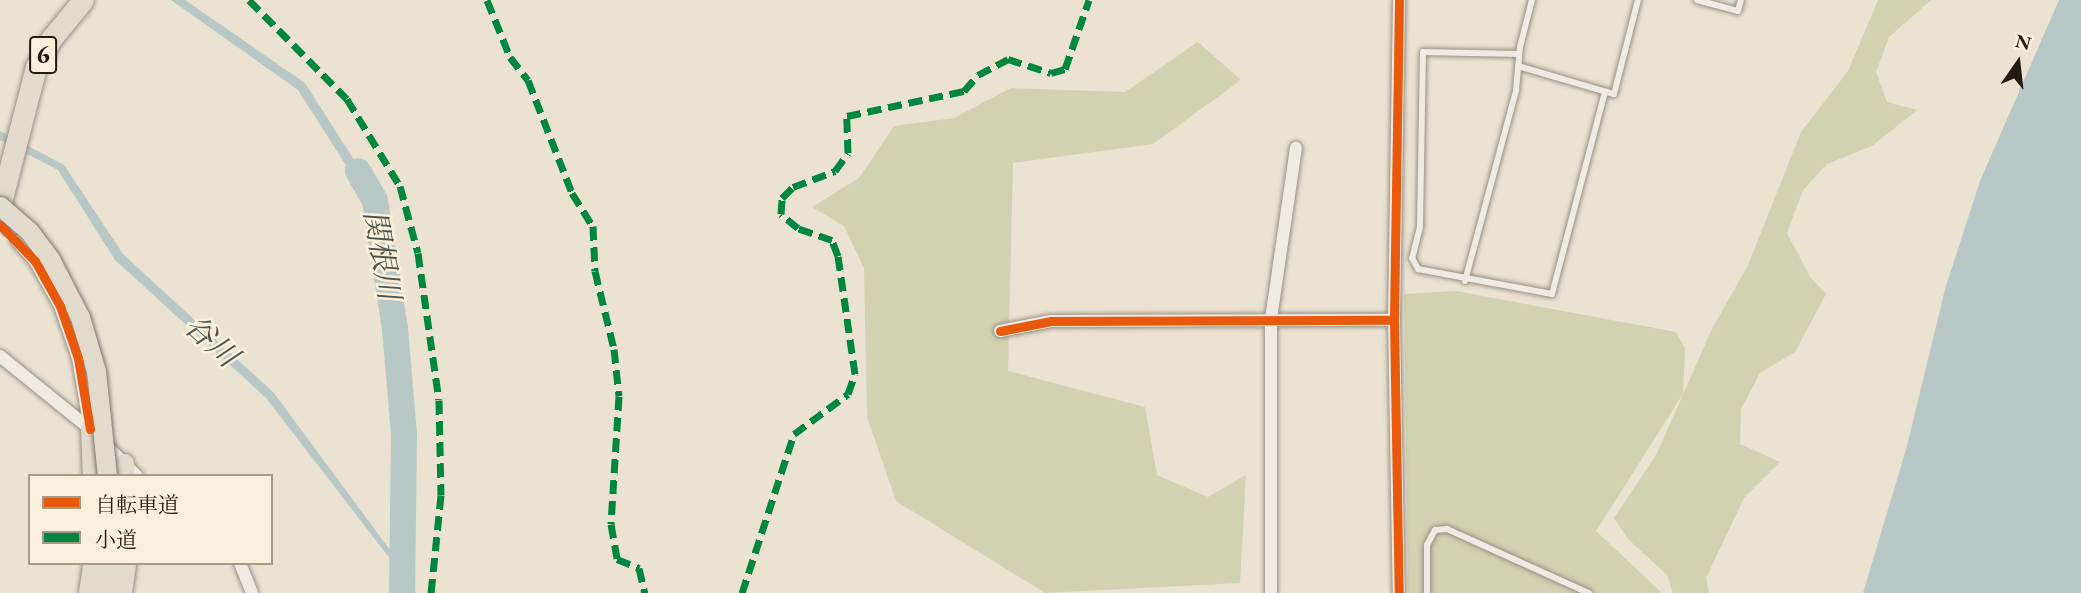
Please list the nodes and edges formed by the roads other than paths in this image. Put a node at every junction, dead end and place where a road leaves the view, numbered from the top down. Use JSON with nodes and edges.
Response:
{"nodes":[{"id":1,"x":83,"y":0,"type":"edge"},
{"id":2,"x":1399,"y":0,"type":"edge"},
{"id":3,"x":1532,"y":0,"type":"edge"},
{"id":4,"x":1639,"y":0,"type":"edge"},
{"id":5,"x":1697,"y":0,"type":"edge"},
{"id":6,"x":1741,"y":0,"type":"edge"},
{"id":7,"x":1519,"y":54,"type":"junction"},
{"id":8,"x":1518,"y":66,"type":"junction"},
{"id":9,"x":1605,"y":92,"type":"junction"},
{"id":10,"x":1296,"y":148,"type":"dead end"},
{"id":11,"x":0,"y":206,"type":"edge"},
{"id":12,"x":17,"y":241,"type":"tunnel mouth"},
{"id":13,"x":1465,"y":281,"type":"junction"},
{"id":14,"x":1271,"y":319,"type":"junction"},
{"id":15,"x":1394,"y":320,"type":"junction"},
{"id":16,"x":1000,"y":331,"type":"dead end"},
{"id":17,"x":0,"y":356,"type":"edge"},
{"id":18,"x":90,"y":429,"type":"junction"},
{"id":19,"x":129,"y":472,"type":"edge"},
{"id":20,"x":92,"y":474,"type":"edge"},
{"id":21,"x":107,"y":474,"type":"edge"},
{"id":22,"x":92,"y":565,"type":"edge"},
{"id":23,"x":111,"y":565,"type":"edge"},
{"id":24,"x":125,"y":565,"type":"edge"},
{"id":25,"x":241,"y":565,"type":"edge"},
{"id":26,"x":88,"y":593,"type":"edge"},
{"id":27,"x":106,"y":593,"type":"edge"},
{"id":28,"x":122,"y":593,"type":"edge"},
{"id":29,"x":252,"y":593,"type":"edge"},
{"id":30,"x":1270,"y":593,"type":"edge"},
{"id":31,"x":1399,"y":593,"type":"edge"},
{"id":32,"x":1427,"y":593,"type":"edge"},
{"id":33,"x":1589,"y":593,"type":"edge"}],
"edges":[{"from":1,"to":11,"type":"highway","number":"6"},
{"from":2,"to":15,"type":"street"},
{"from":3,"to":7,"type":"lane"},
{"from":4,"to":9,"type":"lane"},
{"from":5,"to":6,"type":"lane"},
{"from":7,"to":8,"type":"lane"},
{"from":7,"to":13,"type":"lane"},
{"from":8,"to":9,"type":"lane"},
{"from":8,"to":13,"type":"lane"},
{"from":9,"to":13,"type":"lane"},
{"from":10,"to":14,"type":"street"},
{"from":11,"to":21,"type":"main road","bridge":true},
{"from":12,"to":18,"type":"street"},
{"from":14,"to":15,"type":"street"},
{"from":14,"to":16,"type":"street"},
{"from":14,"to":30,"type":"street"},
{"from":15,"to":31,"type":"street"},
{"from":17,"to":18,"type":"street"},
{"from":18,"to":19,"type":"street"},
{"from":18,"to":20,"type":"main road"},
{"from":22,"to":26,"type":"main road"},
{"from":23,"to":27,"type":"main road"},
{"from":24,"to":28,"type":"main road"},
{"from":25,"to":29,"type":"street"},
{"from":32,"to":33,"type":"lane"}]}
